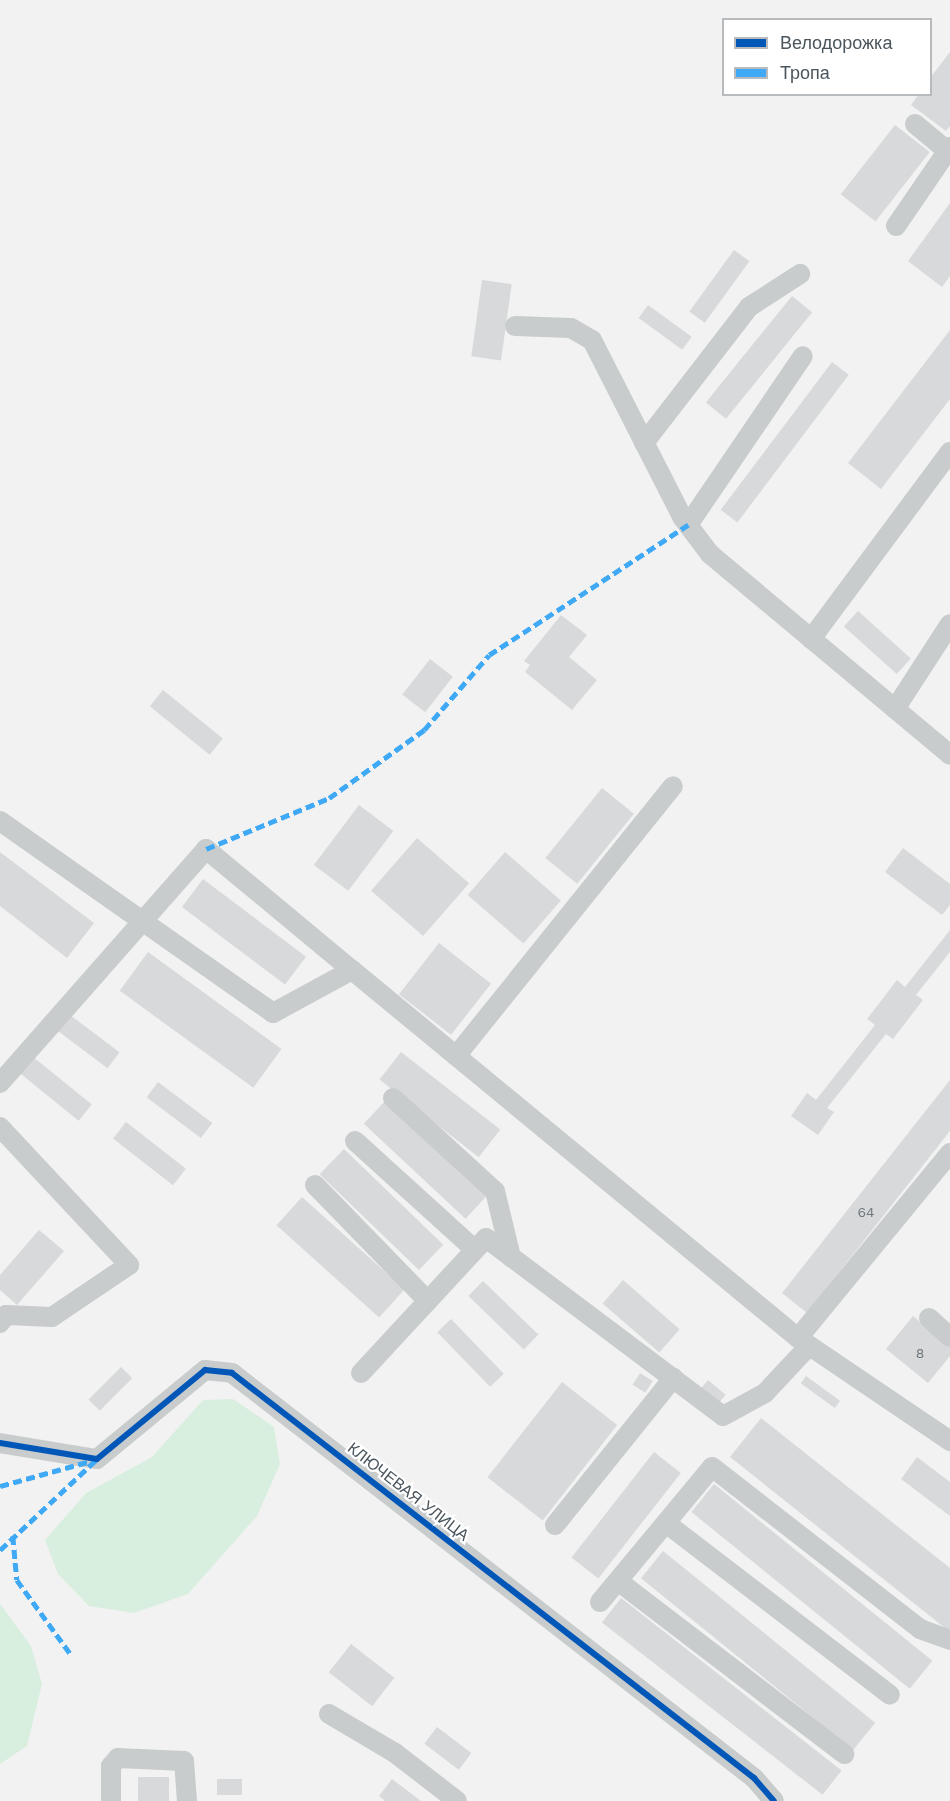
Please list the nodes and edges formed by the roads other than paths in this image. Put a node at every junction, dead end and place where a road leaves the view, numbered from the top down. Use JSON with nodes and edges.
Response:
{"nodes":[{"id":1,"x":915,"y":124,"type":"dead end"},
{"id":2,"x":949,"y":150,"type":"edge"},
{"id":3,"x":896,"y":226,"type":"dead end"},
{"id":4,"x":800,"y":274,"type":"dead end"},
{"id":5,"x":515,"y":326,"type":"dead end"},
{"id":6,"x":803,"y":356,"type":"dead end"},
{"id":7,"x":644,"y":442,"type":"junction"},
{"id":8,"x":950,"y":452,"type":"edge"},
{"id":9,"x":688,"y":525,"type":"junction"},
{"id":10,"x":950,"y":624,"type":"edge"},
{"id":11,"x":812,"y":639,"type":"junction"},
{"id":12,"x":895,"y":709,"type":"junction"},
{"id":13,"x":950,"y":755,"type":"edge"},
{"id":14,"x":673,"y":786,"type":"dead end"},
{"id":15,"x":0,"y":821,"type":"edge"},
{"id":16,"x":139,"y":919,"type":"junction"},
{"id":17,"x":352,"y":970,"type":"junction"},
{"id":18,"x":456,"y":1056,"type":"junction"},
{"id":19,"x":0,"y":1083,"type":"edge"},
{"id":20,"x":393,"y":1098,"type":"dead end"},
{"id":21,"x":0,"y":1127,"type":"edge"},
{"id":22,"x":354,"y":1141,"type":"dead end"},
{"id":23,"x":950,"y":1153,"type":"edge"},
{"id":24,"x":315,"y":1185,"type":"dead end"},
{"id":25,"x":475,"y":1250,"type":"junction"},
{"id":26,"x":511,"y":1257,"type":"junction"},
{"id":27,"x":428,"y":1301,"type":"junction"},
{"id":28,"x":929,"y":1318,"type":"dead end"},
{"id":29,"x":0,"y":1323,"type":"edge"},
{"id":30,"x":950,"y":1337,"type":"edge"},
{"id":31,"x":804,"y":1342,"type":"junction"},
{"id":32,"x":361,"y":1373,"type":"dead end"},
{"id":33,"x":673,"y":1378,"type":"junction"},
{"id":34,"x":950,"y":1441,"type":"edge"},
{"id":35,"x":0,"y":1443,"type":"edge"},
{"id":36,"x":666,"y":1523,"type":"junction"},
{"id":37,"x":555,"y":1526,"type":"dead end"},
{"id":38,"x":618,"y":1581,"type":"junction"},
{"id":39,"x":600,"y":1602,"type":"dead end"},
{"id":40,"x":950,"y":1640,"type":"edge"},
{"id":41,"x":890,"y":1695,"type":"dead end"},
{"id":42,"x":330,"y":1714,"type":"dead end"},
{"id":43,"x":844,"y":1754,"type":"dead end"},
{"id":44,"x":111,"y":1801,"type":"edge"},
{"id":45,"x":187,"y":1801,"type":"edge"},
{"id":46,"x":457,"y":1801,"type":"edge"},
{"id":47,"x":774,"y":1801,"type":"edge"}],
"edges":[{"from":1,"to":2,"type":"street"},
{"from":2,"to":3,"type":"street"},
{"from":4,"to":7,"type":"street"},
{"from":5,"to":7,"type":"street"},
{"from":6,"to":9,"type":"street"},
{"from":7,"to":9,"type":"street"},
{"from":8,"to":11,"type":"street"},
{"from":9,"to":11,"type":"street"},
{"from":10,"to":12,"type":"street"},
{"from":11,"to":12,"type":"street"},
{"from":12,"to":13,"type":"street"},
{"from":14,"to":18,"type":"street"},
{"from":15,"to":16,"type":"street"},
{"from":16,"to":17,"type":"street"},
{"from":16,"to":17,"type":"street"},
{"from":16,"to":19,"type":"street"},
{"from":17,"to":18,"type":"street"},
{"from":18,"to":31,"type":"street"},
{"from":20,"to":26,"type":"street"},
{"from":21,"to":29,"type":"street"},
{"from":22,"to":25,"type":"street"},
{"from":23,"to":31,"type":"street"},
{"from":24,"to":27,"type":"street"},
{"from":25,"to":26,"type":"street"},
{"from":25,"to":27,"type":"street"},
{"from":26,"to":33,"type":"street"},
{"from":27,"to":32,"type":"street"},
{"from":28,"to":30,"type":"street"},
{"from":31,"to":33,"type":"street"},
{"from":31,"to":34,"type":"street"},
{"from":33,"to":37,"type":"street"},
{"from":35,"to":47,"type":"street","name":"КЛЮЧЕВАЯ УЛИЦА"},
{"from":36,"to":38,"type":"street"},
{"from":36,"to":40,"type":"street"},
{"from":36,"to":41,"type":"street"},
{"from":38,"to":39,"type":"street"},
{"from":38,"to":43,"type":"street"},
{"from":42,"to":46,"type":"street"},
{"from":44,"to":45,"type":"street"}]}
